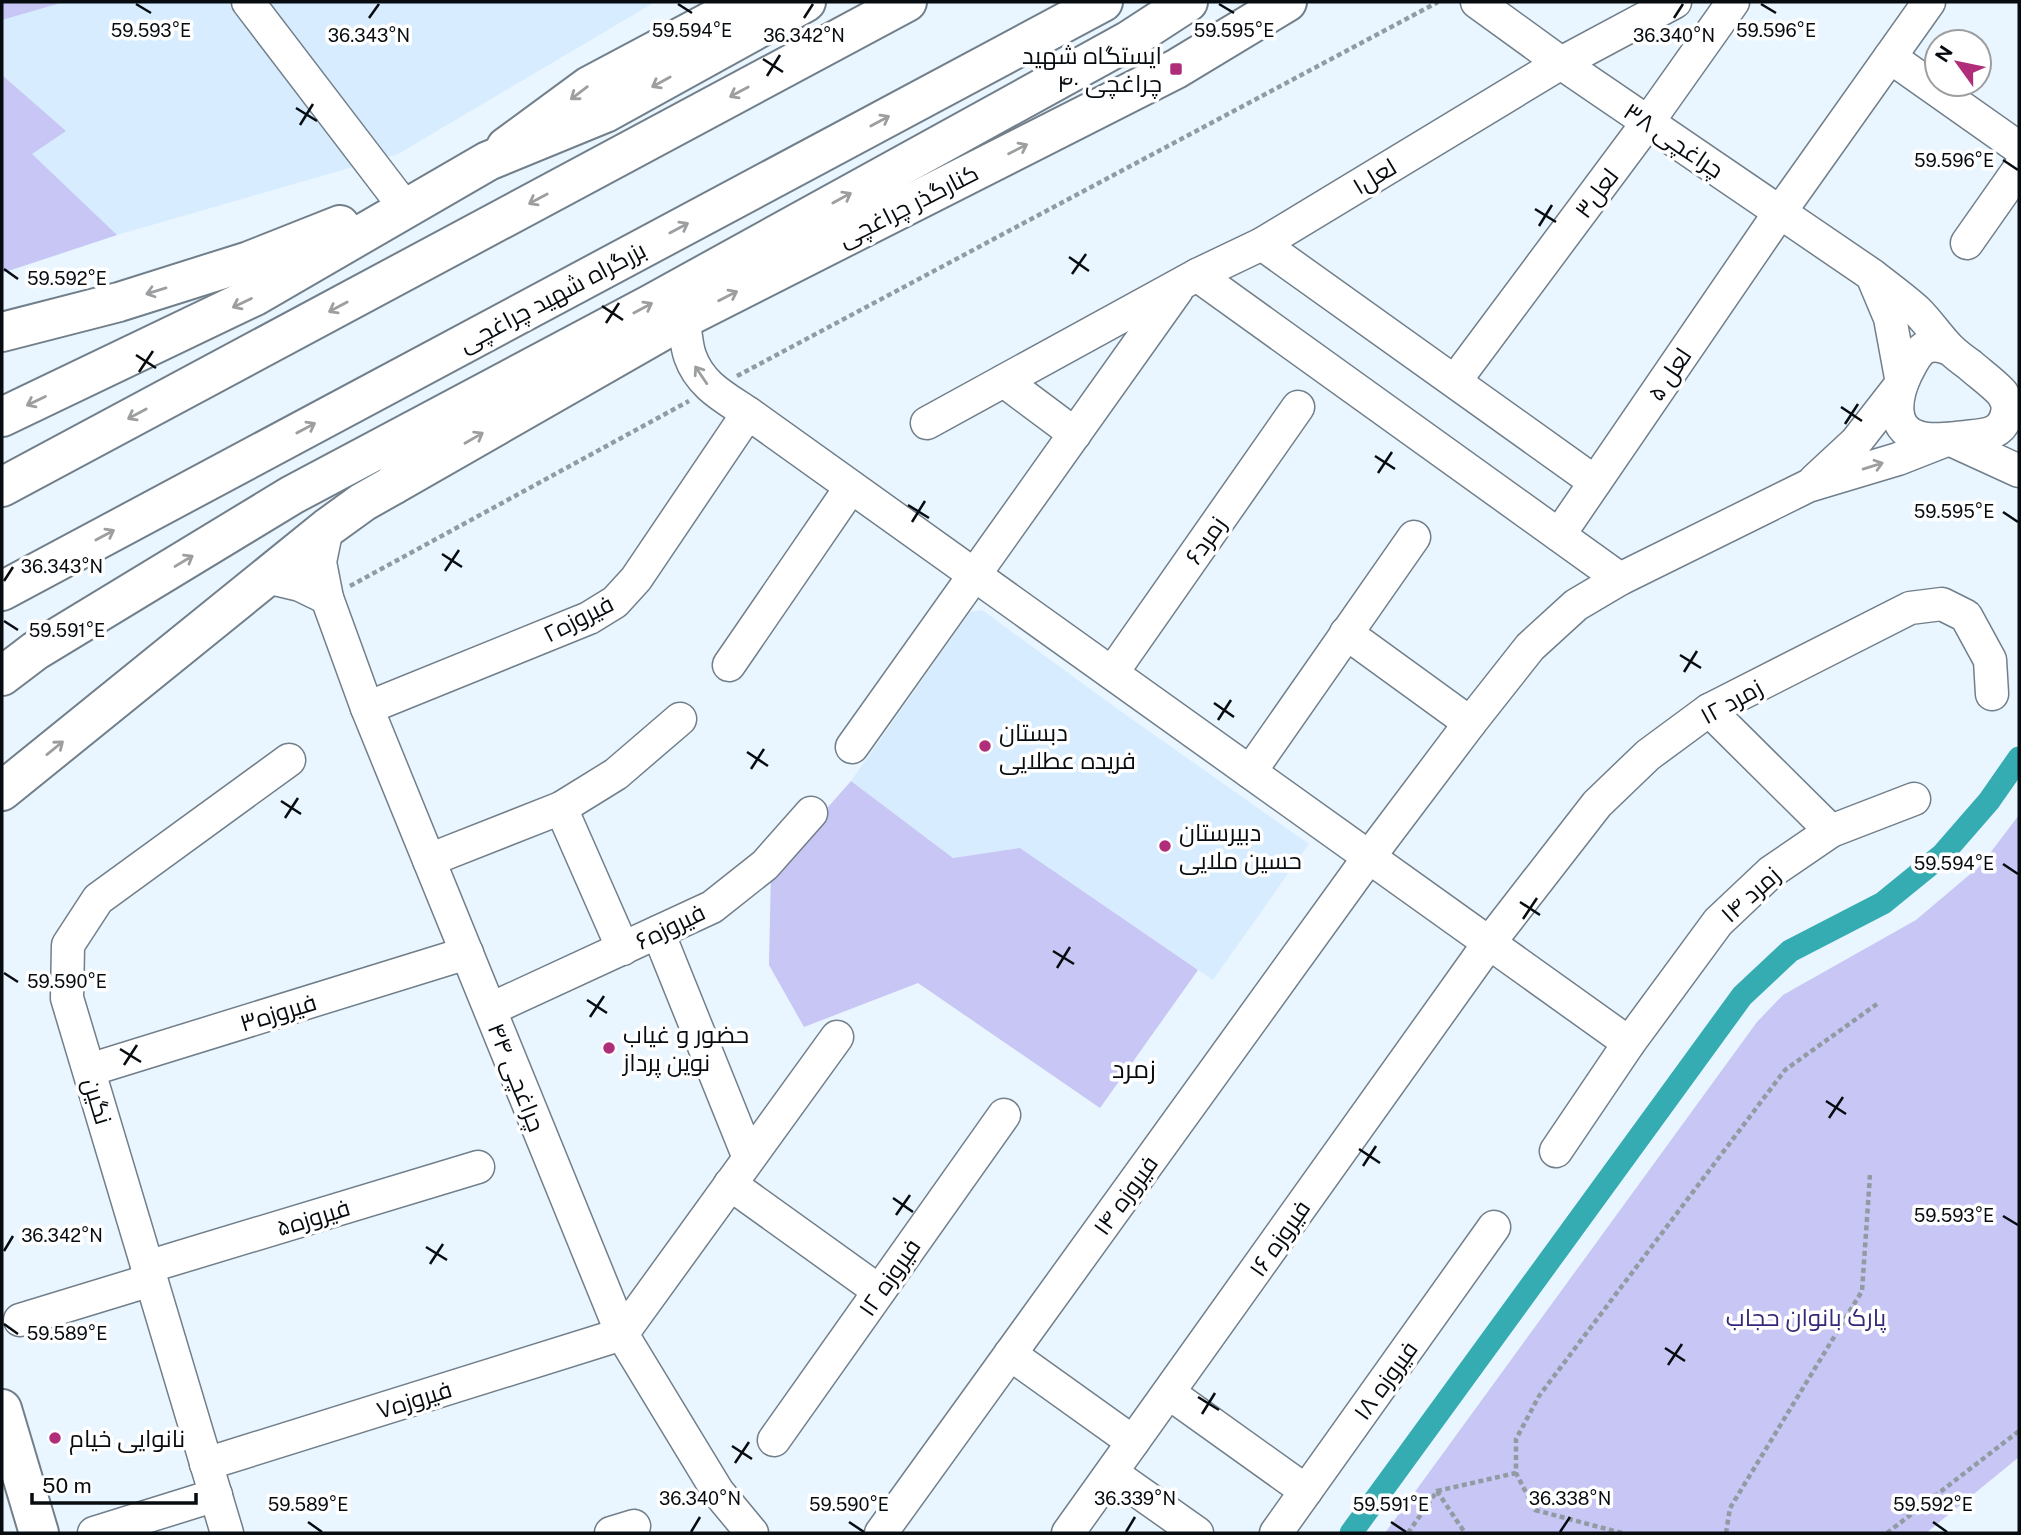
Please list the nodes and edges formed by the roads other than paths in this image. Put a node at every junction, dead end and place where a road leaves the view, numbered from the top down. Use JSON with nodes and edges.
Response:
{"nodes":[{"id":1,"x":248,"y":2,"type":"edge"},
{"id":2,"x":747,"y":2,"type":"edge"},
{"id":3,"x":806,"y":2,"type":"edge"},
{"id":4,"x":907,"y":2,"type":"edge"},
{"id":5,"x":1103,"y":2,"type":"edge"},
{"id":6,"x":1188,"y":2,"type":"edge"},
{"id":7,"x":1287,"y":2,"type":"edge"},
{"id":8,"x":1477,"y":2,"type":"edge"},
{"id":9,"x":1675,"y":2,"type":"edge"},
{"id":10,"x":1733,"y":2,"type":"edge"},
{"id":11,"x":1929,"y":2,"type":"edge"},
{"id":12,"x":1890,"y":57,"type":"junction"},
{"id":13,"x":1561,"y":63,"type":"junction"},
{"id":14,"x":1648,"y":122,"type":"junction"},
{"id":15,"x":2019,"y":148,"type":"edge"},
{"id":16,"x":488,"y":161,"type":"junction"},
{"id":17,"x":2019,"y":169,"type":"edge"},
{"id":18,"x":450,"y":184,"type":"junction"},
{"id":19,"x":400,"y":201,"type":"junction"},
{"id":20,"x":1780,"y":212,"type":"junction"},
{"id":21,"x":1967,"y":243,"type":"dead end"},
{"id":22,"x":1262,"y":244,"type":"junction"},
{"id":23,"x":1872,"y":275,"type":"junction"},
{"id":24,"x":1189,"y":279,"type":"junction"},
{"id":25,"x":683,"y":319,"type":"junction"},
{"id":26,"x":2,"y":332,"type":"edge"},
{"id":27,"x":1950,"y":349,"type":"junction"},
{"id":28,"x":603,"y":364,"type":"junction"},
{"id":29,"x":518,"y":375,"type":"junction"},
{"id":30,"x":1003,"y":381,"type":"junction"},
{"id":31,"x":1455,"y":381,"type":"junction"},
{"id":32,"x":1902,"y":383,"type":"junction"},
{"id":33,"x":2010,"y":397,"type":"edge"},
{"id":34,"x":1298,"y":407,"type":"dead end"},
{"id":35,"x":748,"y":413,"type":"junction"},
{"id":36,"x":2,"y":417,"type":"edge"},
{"id":37,"x":439,"y":417,"type":"junction"},
{"id":38,"x":927,"y":423,"type":"dead end"},
{"id":39,"x":1075,"y":433,"type":"junction"},
{"id":40,"x":1949,"y":439,"type":"junction"},
{"id":41,"x":2019,"y":471,"type":"edge"},
{"id":42,"x":1595,"y":482,"type":"junction"},
{"id":43,"x":393,"y":485,"type":"junction"},
{"id":44,"x":1808,"y":486,"type":"junction"},
{"id":45,"x":2,"y":487,"type":"edge"},
{"id":46,"x":851,"y":487,"type":"junction"},
{"id":47,"x":327,"y":528,"type":"junction"},
{"id":48,"x":1559,"y":535,"type":"junction"},
{"id":49,"x":1414,"y":537,"type":"dead end"},
{"id":50,"x":975,"y":575,"type":"junction"},
{"id":51,"x":266,"y":577,"type":"junction"},
{"id":52,"x":1620,"y":579,"type":"junction"},
{"id":53,"x":2,"y":591,"type":"edge"},
{"id":54,"x":327,"y":598,"type":"junction"},
{"id":55,"x":1346,"y":634,"type":"junction"},
{"id":56,"x":729,"y":665,"type":"dead end"},
{"id":57,"x":1112,"y":673,"type":"junction"},
{"id":58,"x":2,"y":676,"type":"edge"},
{"id":59,"x":1992,"y":694,"type":"dead end"},
{"id":60,"x":367,"y":708,"type":"junction"},
{"id":61,"x":1709,"y":710,"type":"junction"},
{"id":62,"x":680,"y":719,"type":"dead end"},
{"id":63,"x":1470,"y":723,"type":"junction"},
{"id":64,"x":852,"y":747,"type":"dead end"},
{"id":65,"x":289,"y":760,"type":"dead end"},
{"id":66,"x":1250,"y":772,"type":"junction"},
{"id":67,"x":2,"y":790,"type":"edge"},
{"id":68,"x":1914,"y":799,"type":"dead end"},
{"id":69,"x":561,"y":808,"type":"junction"},
{"id":70,"x":811,"y":813,"type":"dead end"},
{"id":71,"x":1830,"y":831,"type":"junction"},
{"id":72,"x":1369,"y":857,"type":"junction"},
{"id":73,"x":429,"y":860,"type":"junction"},
{"id":74,"x":658,"y":932,"type":"junction"},
{"id":75,"x":1489,"y":943,"type":"junction"},
{"id":76,"x":622,"y":949,"type":"junction"},
{"id":77,"x":467,"y":953,"type":"junction"},
{"id":78,"x":504,"y":1003,"type":"dead end"},
{"id":79,"x":837,"y":1037,"type":"dead end"},
{"id":80,"x":1629,"y":1043,"type":"junction"},
{"id":81,"x":89,"y":1070,"type":"junction"},
{"id":82,"x":1004,"y":1115,"type":"dead end"},
{"id":83,"x":1556,"y":1151,"type":"dead end"},
{"id":84,"x":749,"y":1158,"type":"junction"},
{"id":85,"x":478,"y":1167,"type":"dead end"},
{"id":86,"x":730,"y":1184,"type":"junction"},
{"id":87,"x":1494,"y":1227,"type":"dead end"},
{"id":88,"x":149,"y":1274,"type":"junction"},
{"id":89,"x":879,"y":1292,"type":"junction"},
{"id":90,"x":20,"y":1320,"type":"dead end"},
{"id":91,"x":622,"y":1334,"type":"junction"},
{"id":92,"x":1010,"y":1354,"type":"junction"},
{"id":93,"x":1169,"y":1393,"type":"junction"},
{"id":94,"x":2,"y":1409,"type":"edge"},
{"id":95,"x":774,"y":1440,"type":"dead end"},
{"id":96,"x":1133,"y":1442,"type":"junction"},
{"id":97,"x":206,"y":1464,"type":"junction"},
{"id":98,"x":1112,"y":1472,"type":"junction"},
{"id":99,"x":1306,"y":1491,"type":"junction"},
{"id":100,"x":216,"y":1495,"type":"junction"},
{"id":101,"x":39,"y":1533,"type":"edge"},
{"id":102,"x":94,"y":1533,"type":"edge"},
{"id":103,"x":227,"y":1533,"type":"edge"},
{"id":104,"x":752,"y":1533,"type":"edge"},
{"id":105,"x":881,"y":1533,"type":"edge"},
{"id":106,"x":1068,"y":1533,"type":"edge"},
{"id":107,"x":1197,"y":1533,"type":"edge"},
{"id":108,"x":1276,"y":1533,"type":"edge"}],
"edges":[{"from":1,"to":19,"type":"street"},
{"from":2,"to":16,"type":"main road","one_way":true},
{"from":3,"to":16,"type":"main road","one_way":true},
{"from":4,"to":45,"type":"main road","one_way":true},
{"from":53,"to":5,"type":"main road","name":"بزرگراه شهید چراغچی","one_way":true},
{"from":29,"to":6,"type":"main road","one_way":true},
{"from":25,"to":7,"type":"main road","name":"کنارگذر چراغچی","one_way":true},
{"from":8,"to":13,"type":"street","name":"چراغچی ۳۸"},
{"from":9,"to":13,"type":"street","name":"لعل۱"},
{"from":10,"to":14,"type":"street","name":"لعل۳"},
{"from":11,"to":12,"type":"street","name":"لعل ۵"},
{"from":12,"to":15,"type":"street"},
{"from":12,"to":20,"type":"street","name":"لعل ۵"},
{"from":13,"to":14,"type":"street","name":"چراغچی ۳۸"},
{"from":13,"to":22,"type":"street","name":"لعل۱"},
{"from":14,"to":20,"type":"street","name":"چراغچی ۳۸"},
{"from":14,"to":31,"type":"street","name":"لعل۳"},
{"from":16,"to":18,"type":"main road"},
{"from":17,"to":21,"type":"street"},
{"from":18,"to":19,"type":"main road"},
{"from":18,"to":36,"type":"main road","one_way":true},
{"from":19,"to":26,"type":"main road","one_way":true},
{"from":20,"to":23,"type":"street","name":"چراغچی ۳۸"},
{"from":20,"to":42,"type":"street","name":"لعل ۵"},
{"from":22,"to":24,"type":"street","name":"لعل۱"},
{"from":22,"to":31,"type":"street"},
{"from":23,"to":27,"type":"street","name":"چراغچی ۳۸"},
{"from":23,"to":32,"type":"street"},
{"from":24,"to":30,"type":"street","name":"لعل۱"},
{"from":24,"to":39,"type":"street"},
{"from":24,"to":48,"type":"street"},
{"from":25,"to":28,"type":"main road","name":"کنارگذر چراغچی"},
{"from":35,"to":25,"type":"street","one_way":true},
{"from":27,"to":32,"type":"street"},
{"from":27,"to":33,"type":"street"},
{"from":28,"to":29,"type":"main road","name":"کنارگذر چراغچی"},
{"from":43,"to":28,"type":"main road","one_way":true},
{"from":29,"to":37,"type":"main road"},
{"from":30,"to":38,"type":"street","name":"لعل۱"},
{"from":30,"to":39,"type":"street"},
{"from":31,"to":42,"type":"street"},
{"from":32,"to":40,"type":"street"},
{"from":32,"to":44,"type":"street"},
{"from":33,"to":40,"type":"street"},
{"from":34,"to":57,"type":"street","name":"زمرد۶"},
{"from":35,"to":46,"type":"street"},
{"from":35,"to":60,"type":"street","name":"فیروزه۲"},
{"from":37,"to":43,"type":"main road"},
{"from":58,"to":37,"type":"main road","one_way":true},
{"from":39,"to":50,"type":"street"},
{"from":40,"to":41,"type":"street"},
{"from":44,"to":40,"type":"street","one_way":true},
{"from":42,"to":48,"type":"street","name":"لعل ۵"},
{"from":43,"to":47,"type":"main road"},
{"from":44,"to":52,"type":"street","name":"فیروزه ۱۴"},
{"from":46,"to":50,"type":"street"},
{"from":46,"to":56,"type":"street"},
{"from":47,"to":51,"type":"main road"},
{"from":47,"to":54,"type":"street","name":"چراغچی ۴۴"},
{"from":48,"to":52,"type":"street"},
{"from":49,"to":55,"type":"street"},
{"from":50,"to":57,"type":"street"},
{"from":50,"to":64,"type":"street"},
{"from":51,"to":54,"type":"street"},
{"from":67,"to":51,"type":"main road","one_way":true},
{"from":52,"to":63,"type":"street","name":"فیروزه ۱۴"},
{"from":54,"to":60,"type":"street","name":"چراغچی ۴۴"},
{"from":55,"to":63,"type":"street"},
{"from":55,"to":66,"type":"street"},
{"from":57,"to":66,"type":"street"},
{"from":59,"to":61,"type":"street","name":"زمرد ۱۲"},
{"from":60,"to":73,"type":"street","name":"چراغچی ۴۴"},
{"from":61,"to":71,"type":"street"},
{"from":61,"to":75,"type":"street","name":"زمرد ۱۲"},
{"from":62,"to":69,"type":"street"},
{"from":63,"to":72,"type":"street","name":"فیروزه ۱۴"},
{"from":65,"to":81,"type":"street","name":"نگین"},
{"from":66,"to":72,"type":"street"},
{"from":68,"to":71,"type":"street","name":"زمرد ۱۴"},
{"from":69,"to":73,"type":"street"},
{"from":69,"to":76,"type":"street"},
{"from":70,"to":74,"type":"street","name":"فیروزه۶"},
{"from":71,"to":80,"type":"street","name":"زمرد ۱۴"},
{"from":72,"to":75,"type":"street"},
{"from":72,"to":92,"type":"street","name":"فیروزه ۱۴"},
{"from":73,"to":77,"type":"street","name":"چراغچی ۴۴"},
{"from":74,"to":76,"type":"street","name":"فیروزه۶"},
{"from":74,"to":84,"type":"street"},
{"from":75,"to":80,"type":"street"},
{"from":75,"to":93,"type":"street","name":"فیروزه ۱۶"},
{"from":76,"to":78,"type":"street","name":"فیروزه۶"},
{"from":77,"to":81,"type":"street","name":"فیروزه۳"},
{"from":77,"to":91,"type":"street","name":"چراغچی ۴۴"},
{"from":79,"to":84,"type":"street"},
{"from":80,"to":83,"type":"street","name":"زمرد ۱۴"},
{"from":81,"to":88,"type":"street","name":"نگین"},
{"from":82,"to":89,"type":"street","name":"فیروزه ۱۲"},
{"from":84,"to":86,"type":"street"},
{"from":85,"to":88,"type":"street","name":"فیروزه۵"},
{"from":86,"to":89,"type":"street"},
{"from":86,"to":91,"type":"street"},
{"from":87,"to":99,"type":"street","name":"فیروزه ۱۸"},
{"from":88,"to":90,"type":"street","name":"فیروزه۵"},
{"from":88,"to":97,"type":"street","name":"نگین"},
{"from":89,"to":95,"type":"street","name":"فیروزه ۱۲"},
{"from":91,"to":97,"type":"street","name":"فیروزه۷"},
{"from":91,"to":104,"type":"street","name":"چراغچی ۴۴"},
{"from":92,"to":96,"type":"street"},
{"from":92,"to":105,"type":"street","name":"فیروزه ۱۴"},
{"from":93,"to":96,"type":"street","name":"فیروزه ۱۶"},
{"from":93,"to":99,"type":"street"},
{"from":94,"to":101,"type":"main road"},
{"from":96,"to":98,"type":"street","name":"فیروزه ۱۶"},
{"from":97,"to":100,"type":"street","name":"نگین"},
{"from":98,"to":106,"type":"street","name":"فیروزه ۱۶"},
{"from":98,"to":107,"type":"street"},
{"from":99,"to":108,"type":"street","name":"فیروزه ۱۸"},
{"from":100,"to":102,"type":"street"},
{"from":100,"to":103,"type":"street","name":"نگین"}]}
